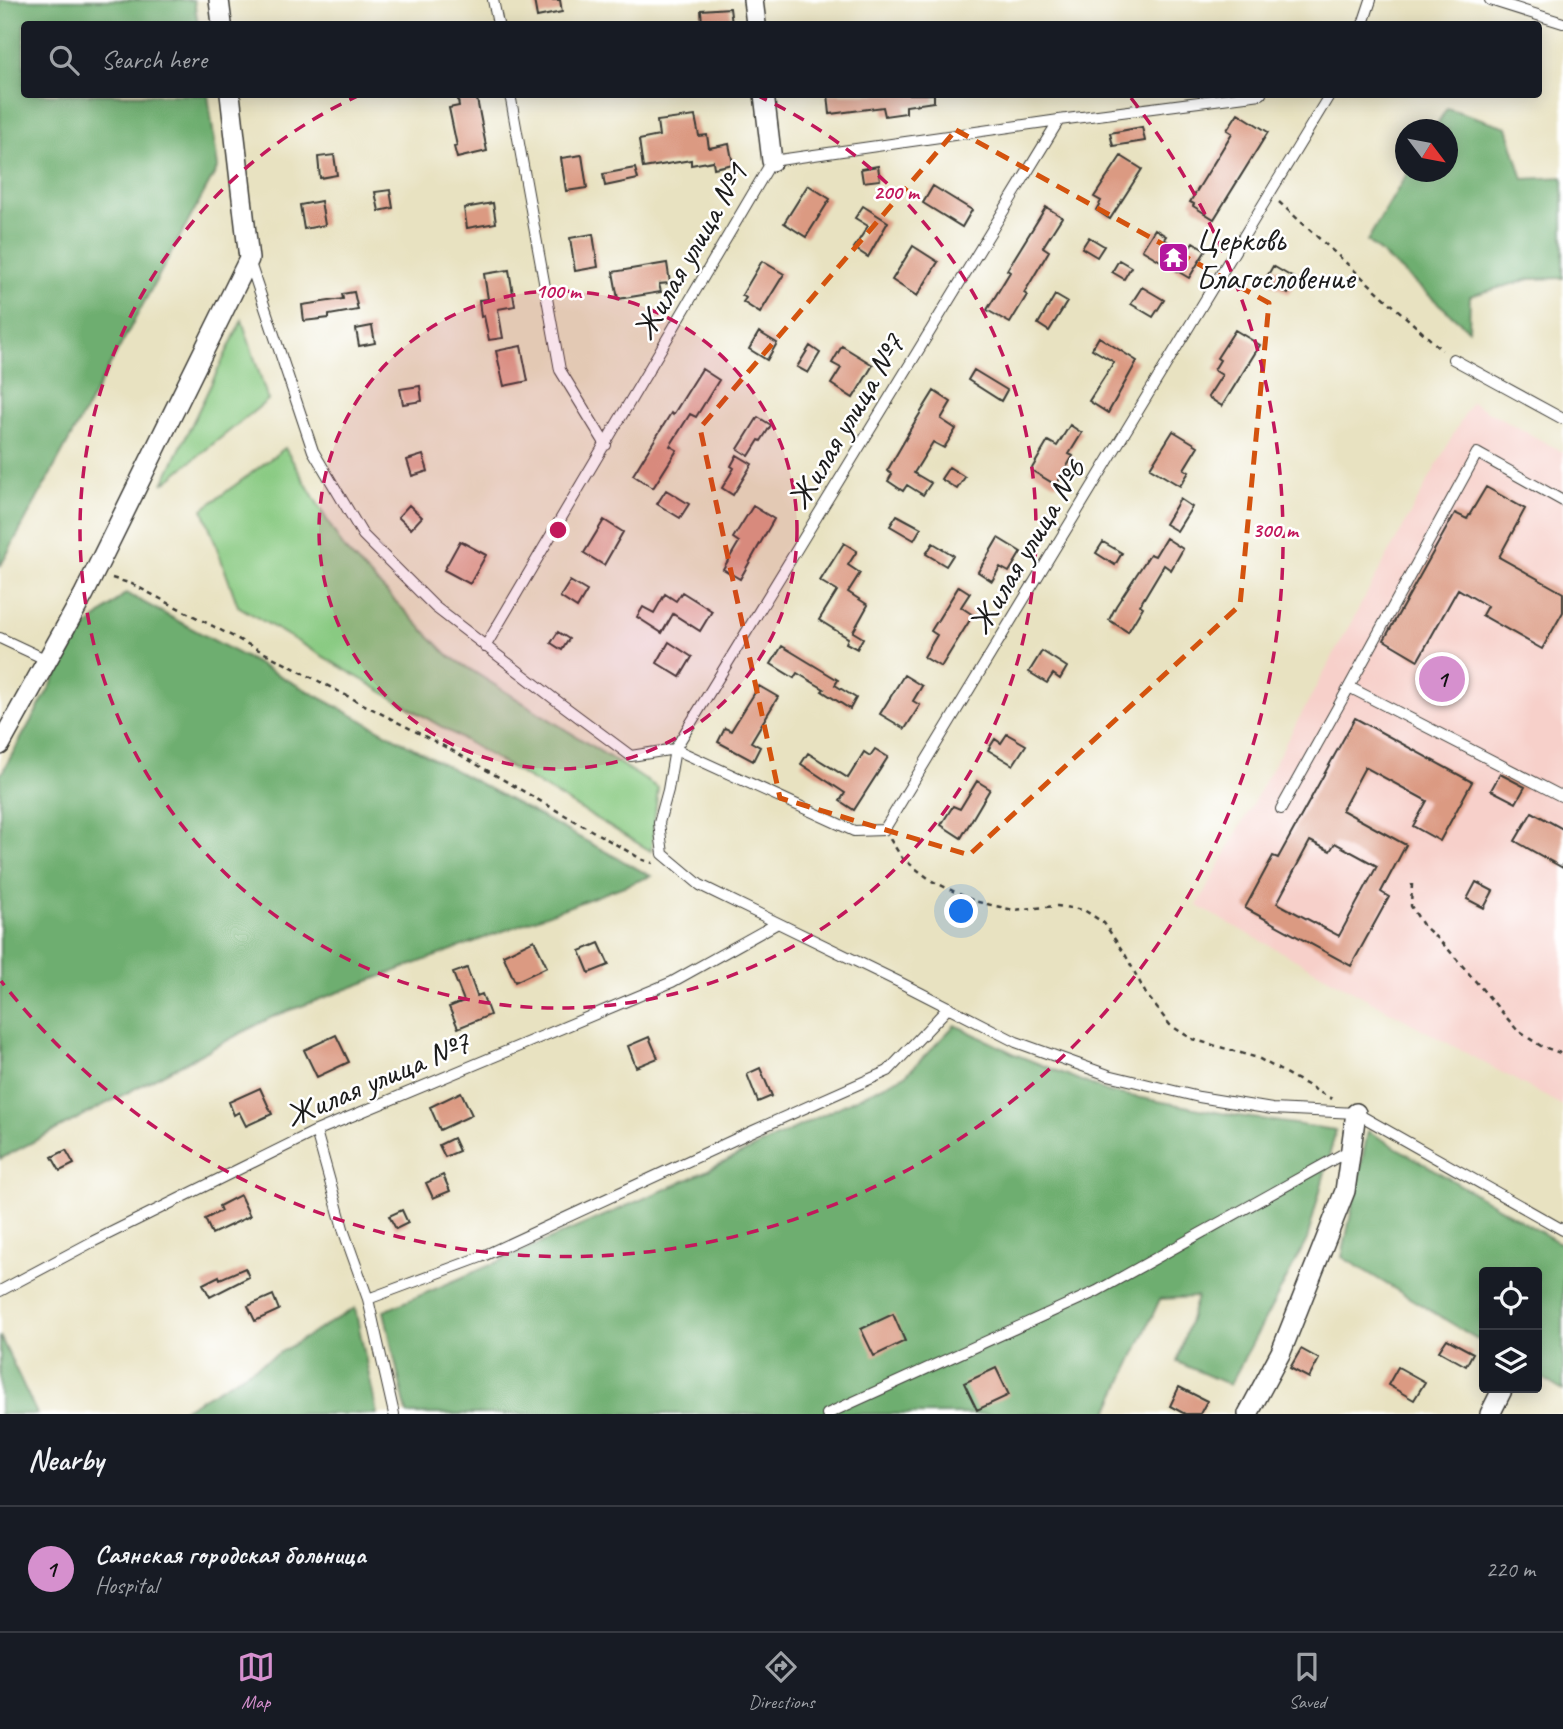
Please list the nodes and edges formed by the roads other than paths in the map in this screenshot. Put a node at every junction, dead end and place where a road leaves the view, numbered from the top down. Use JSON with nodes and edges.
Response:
{"nodes":[{"id":1,"x":219,"y":0,"type":"edge"},
{"id":2,"x":493,"y":0,"type":"edge"},
{"id":3,"x":753,"y":0,"type":"edge"},
{"id":4,"x":1371,"y":0,"type":"edge"},
{"id":5,"x":1490,"y":0,"type":"edge"},
{"id":6,"x":222,"y":21,"type":"edge"},
{"id":7,"x":497,"y":21,"type":"edge"},
{"id":8,"x":756,"y":21,"type":"edge"},
{"id":9,"x":1364,"y":21,"type":"edge"},
{"id":10,"x":1563,"y":23,"type":"edge"},
{"id":11,"x":230,"y":98,"type":"edge"},
{"id":12,"x":511,"y":98,"type":"edge"},
{"id":13,"x":764,"y":98,"type":"edge"},
{"id":14,"x":1230,"y":98,"type":"edge"},
{"id":15,"x":1328,"y":98,"type":"edge"},
{"id":16,"x":1059,"y":120,"type":"junction"},
{"id":17,"x":772,"y":161,"type":"junction"},
{"id":18,"x":249,"y":259,"type":"junction"},
{"id":19,"x":1453,"y":359,"type":"road end"},
{"id":20,"x":1563,"y":419,"type":"edge"},
{"id":21,"x":606,"y":445,"type":"junction"},
{"id":22,"x":1563,"y":501,"type":"edge"},
{"id":23,"x":0,"y":638,"type":"edge"},
{"id":24,"x":485,"y":647,"type":"junction"},
{"id":25,"x":47,"y":660,"type":"junction"},
{"id":26,"x":1349,"y":687,"type":"junction"},
{"id":27,"x":0,"y":746,"type":"edge"},
{"id":28,"x":675,"y":749,"type":"junction"},
{"id":29,"x":1563,"y":794,"type":"edge"},
{"id":30,"x":1282,"y":809,"type":"dead end"},
{"id":31,"x":778,"y":923,"type":"junction"},
{"id":32,"x":949,"y":1007,"type":"junction"},
{"id":33,"x":1356,"y":1112,"type":"junction"},
{"id":34,"x":316,"y":1131,"type":"junction"},
{"id":35,"x":1351,"y":1150,"type":"junction"},
{"id":36,"x":1563,"y":1230,"type":"edge"},
{"id":37,"x":0,"y":1291,"type":"edge"},
{"id":38,"x":368,"y":1299,"type":"junction"},
{"id":39,"x":1500,"y":1393,"type":"edge"},
{"id":40,"x":394,"y":1414,"type":"edge"},
{"id":41,"x":827,"y":1414,"type":"edge"},
{"id":42,"x":1248,"y":1414,"type":"edge"},
{"id":43,"x":1490,"y":1414,"type":"edge"}],
"edges":[{"from":1,"to":6,"type":"street"},
{"from":2,"to":7,"type":"lane"},
{"from":3,"to":8,"type":"street"},
{"from":4,"to":9,"type":"lane"},
{"from":5,"to":10,"type":"lane"},
{"from":11,"to":18,"type":"street"},
{"from":12,"to":21,"type":"lane"},
{"from":13,"to":17,"type":"street"},
{"from":14,"to":16,"type":"lane","name":"Жилая улица №1"},
{"from":15,"to":28,"type":"lane","name":"Жилая улица №6"},
{"from":16,"to":17,"type":"lane","name":"Жилая улица №1"},
{"from":16,"to":28,"type":"lane","name":"Жилая улица №7"},
{"from":17,"to":21,"type":"lane","name":"Жилая улица №1"},
{"from":18,"to":24,"type":"lane"},
{"from":18,"to":25,"type":"street"},
{"from":19,"to":20,"type":"lane"},
{"from":21,"to":24,"type":"lane","name":"Жилая улица №1"},
{"from":22,"to":26,"type":"lane"},
{"from":23,"to":25,"type":"lane"},
{"from":24,"to":28,"type":"lane"},
{"from":25,"to":27,"type":"street"},
{"from":26,"to":29,"type":"lane"},
{"from":26,"to":30,"type":"lane"},
{"from":28,"to":31,"type":"lane"},
{"from":31,"to":32,"type":"lane"},
{"from":31,"to":34,"type":"lane","name":"Жилая улица №7"},
{"from":32,"to":33,"type":"lane"},
{"from":32,"to":38,"type":"lane"},
{"from":33,"to":35,"type":"street"},
{"from":33,"to":36,"type":"lane"},
{"from":34,"to":37,"type":"lane","name":"Жилая улица №7"},
{"from":34,"to":38,"type":"lane"},
{"from":35,"to":41,"type":"lane"},
{"from":35,"to":42,"type":"street"},
{"from":38,"to":40,"type":"lane"},
{"from":39,"to":43,"type":"street"}]}
